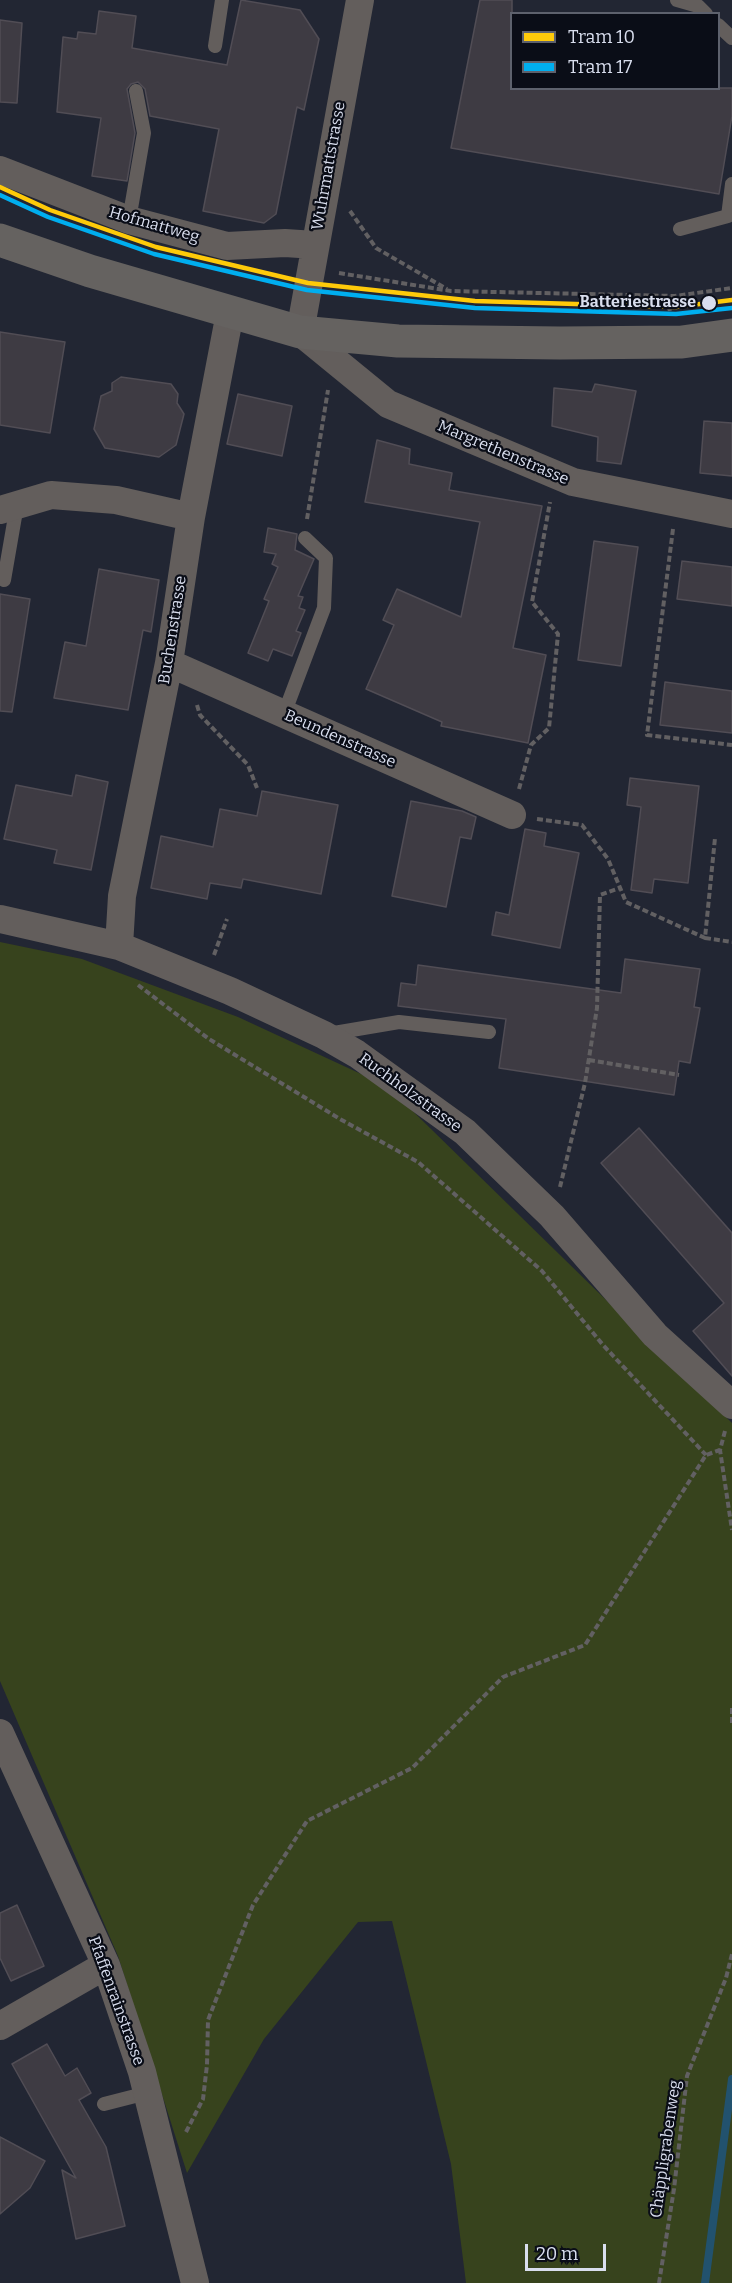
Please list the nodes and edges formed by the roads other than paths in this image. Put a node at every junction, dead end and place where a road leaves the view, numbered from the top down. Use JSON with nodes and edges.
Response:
{"nodes":[{"id":1,"x":222,"y":0,"type":"edge"},
{"id":2,"x":360,"y":0,"type":"edge"},
{"id":3,"x":677,"y":0,"type":"edge"},
{"id":4,"x":704,"y":12,"type":"edge"},
{"id":5,"x":720,"y":27,"type":"edge"},
{"id":6,"x":732,"y":38,"type":"edge"},
{"id":7,"x":215,"y":46,"type":"dead end"},
{"id":8,"x":136,"y":91,"type":"dead end"},
{"id":9,"x":0,"y":170,"type":"edge"},
{"id":10,"x":732,"y":184,"type":"edge"},
{"id":11,"x":129,"y":220,"type":"junction"},
{"id":12,"x":680,"y":229,"type":"dead end"},
{"id":13,"x":0,"y":240,"type":"edge"},
{"id":14,"x":312,"y":257,"type":"junction"},
{"id":15,"x":230,"y":314,"type":"junction"},
{"id":16,"x":300,"y":332,"type":"junction"},
{"id":17,"x":732,"y":335,"type":"edge"},
{"id":18,"x":9,"y":507,"type":"edge"},
{"id":19,"x":732,"y":514,"type":"edge"},
{"id":20,"x":191,"y":518,"type":"junction"},
{"id":21,"x":304,"y":538,"type":"road end"},
{"id":22,"x":4,"y":580,"type":"dead end"},
{"id":23,"x":175,"y":666,"type":"junction"},
{"id":24,"x":284,"y":714,"type":"junction"},
{"id":25,"x":512,"y":815,"type":"road end"},
{"id":26,"x":0,"y":919,"type":"edge"},
{"id":27,"x":119,"y":946,"type":"junction"},
{"id":28,"x":489,"y":1032,"type":"dead end"},
{"id":29,"x":324,"y":1035,"type":"junction"},
{"id":30,"x":729,"y":1417,"type":"edge"},
{"id":31,"x":0,"y":1733,"type":"edge"},
{"id":32,"x":106,"y":1965,"type":"junction"},
{"id":33,"x":0,"y":2026,"type":"edge"},
{"id":34,"x":147,"y":2093,"type":"junction"},
{"id":35,"x":104,"y":2104,"type":"dead end"},
{"id":36,"x":195,"y":2283,"type":"edge"}],
"edges":[{"from":1,"to":7,"type":"lane"},
{"from":2,"to":14,"type":"street","name":"Wuhrmattstrasse"},
{"from":3,"to":4,"type":"lane"},
{"from":5,"to":6,"type":"lane"},
{"from":8,"to":11,"type":"lane"},
{"from":9,"to":11,"type":"street","name":"Hofmattweg"},
{"from":10,"to":12,"type":"lane"},
{"from":11,"to":14,"type":"street","name":"Hofmattweg"},
{"from":13,"to":15,"type":"main road"},
{"from":14,"to":16,"type":"street","name":"Wuhrmattstrasse"},
{"from":15,"to":16,"type":"main road"},
{"from":15,"to":20,"type":"street","name":"Buchenstrasse"},
{"from":16,"to":17,"type":"main road"},
{"from":16,"to":19,"type":"street","name":"Margrethenstrasse"},
{"from":18,"to":20,"type":"street"},
{"from":18,"to":22,"type":"lane"},
{"from":20,"to":23,"type":"street","name":"Buchenstrasse"},
{"from":21,"to":24,"type":"lane"},
{"from":23,"to":24,"type":"street","name":"Beundenstrasse"},
{"from":23,"to":27,"type":"street","name":"Buchenstrasse"},
{"from":24,"to":25,"type":"street","name":"Beundenstrasse"},
{"from":26,"to":27,"type":"street","name":"Ruchholzstrasse"},
{"from":27,"to":29,"type":"street","name":"Ruchholzstrasse"},
{"from":28,"to":29,"type":"lane"},
{"from":29,"to":30,"type":"street","name":"Ruchholzstrasse"},
{"from":31,"to":32,"type":"street","name":"Pfaffenrainstrasse"},
{"from":32,"to":33,"type":"street"},
{"from":32,"to":34,"type":"street","name":"Pfaffenrainstrasse"},
{"from":34,"to":35,"type":"lane"},
{"from":34,"to":36,"type":"street","name":"Pfaffenrainstrasse"}]}
